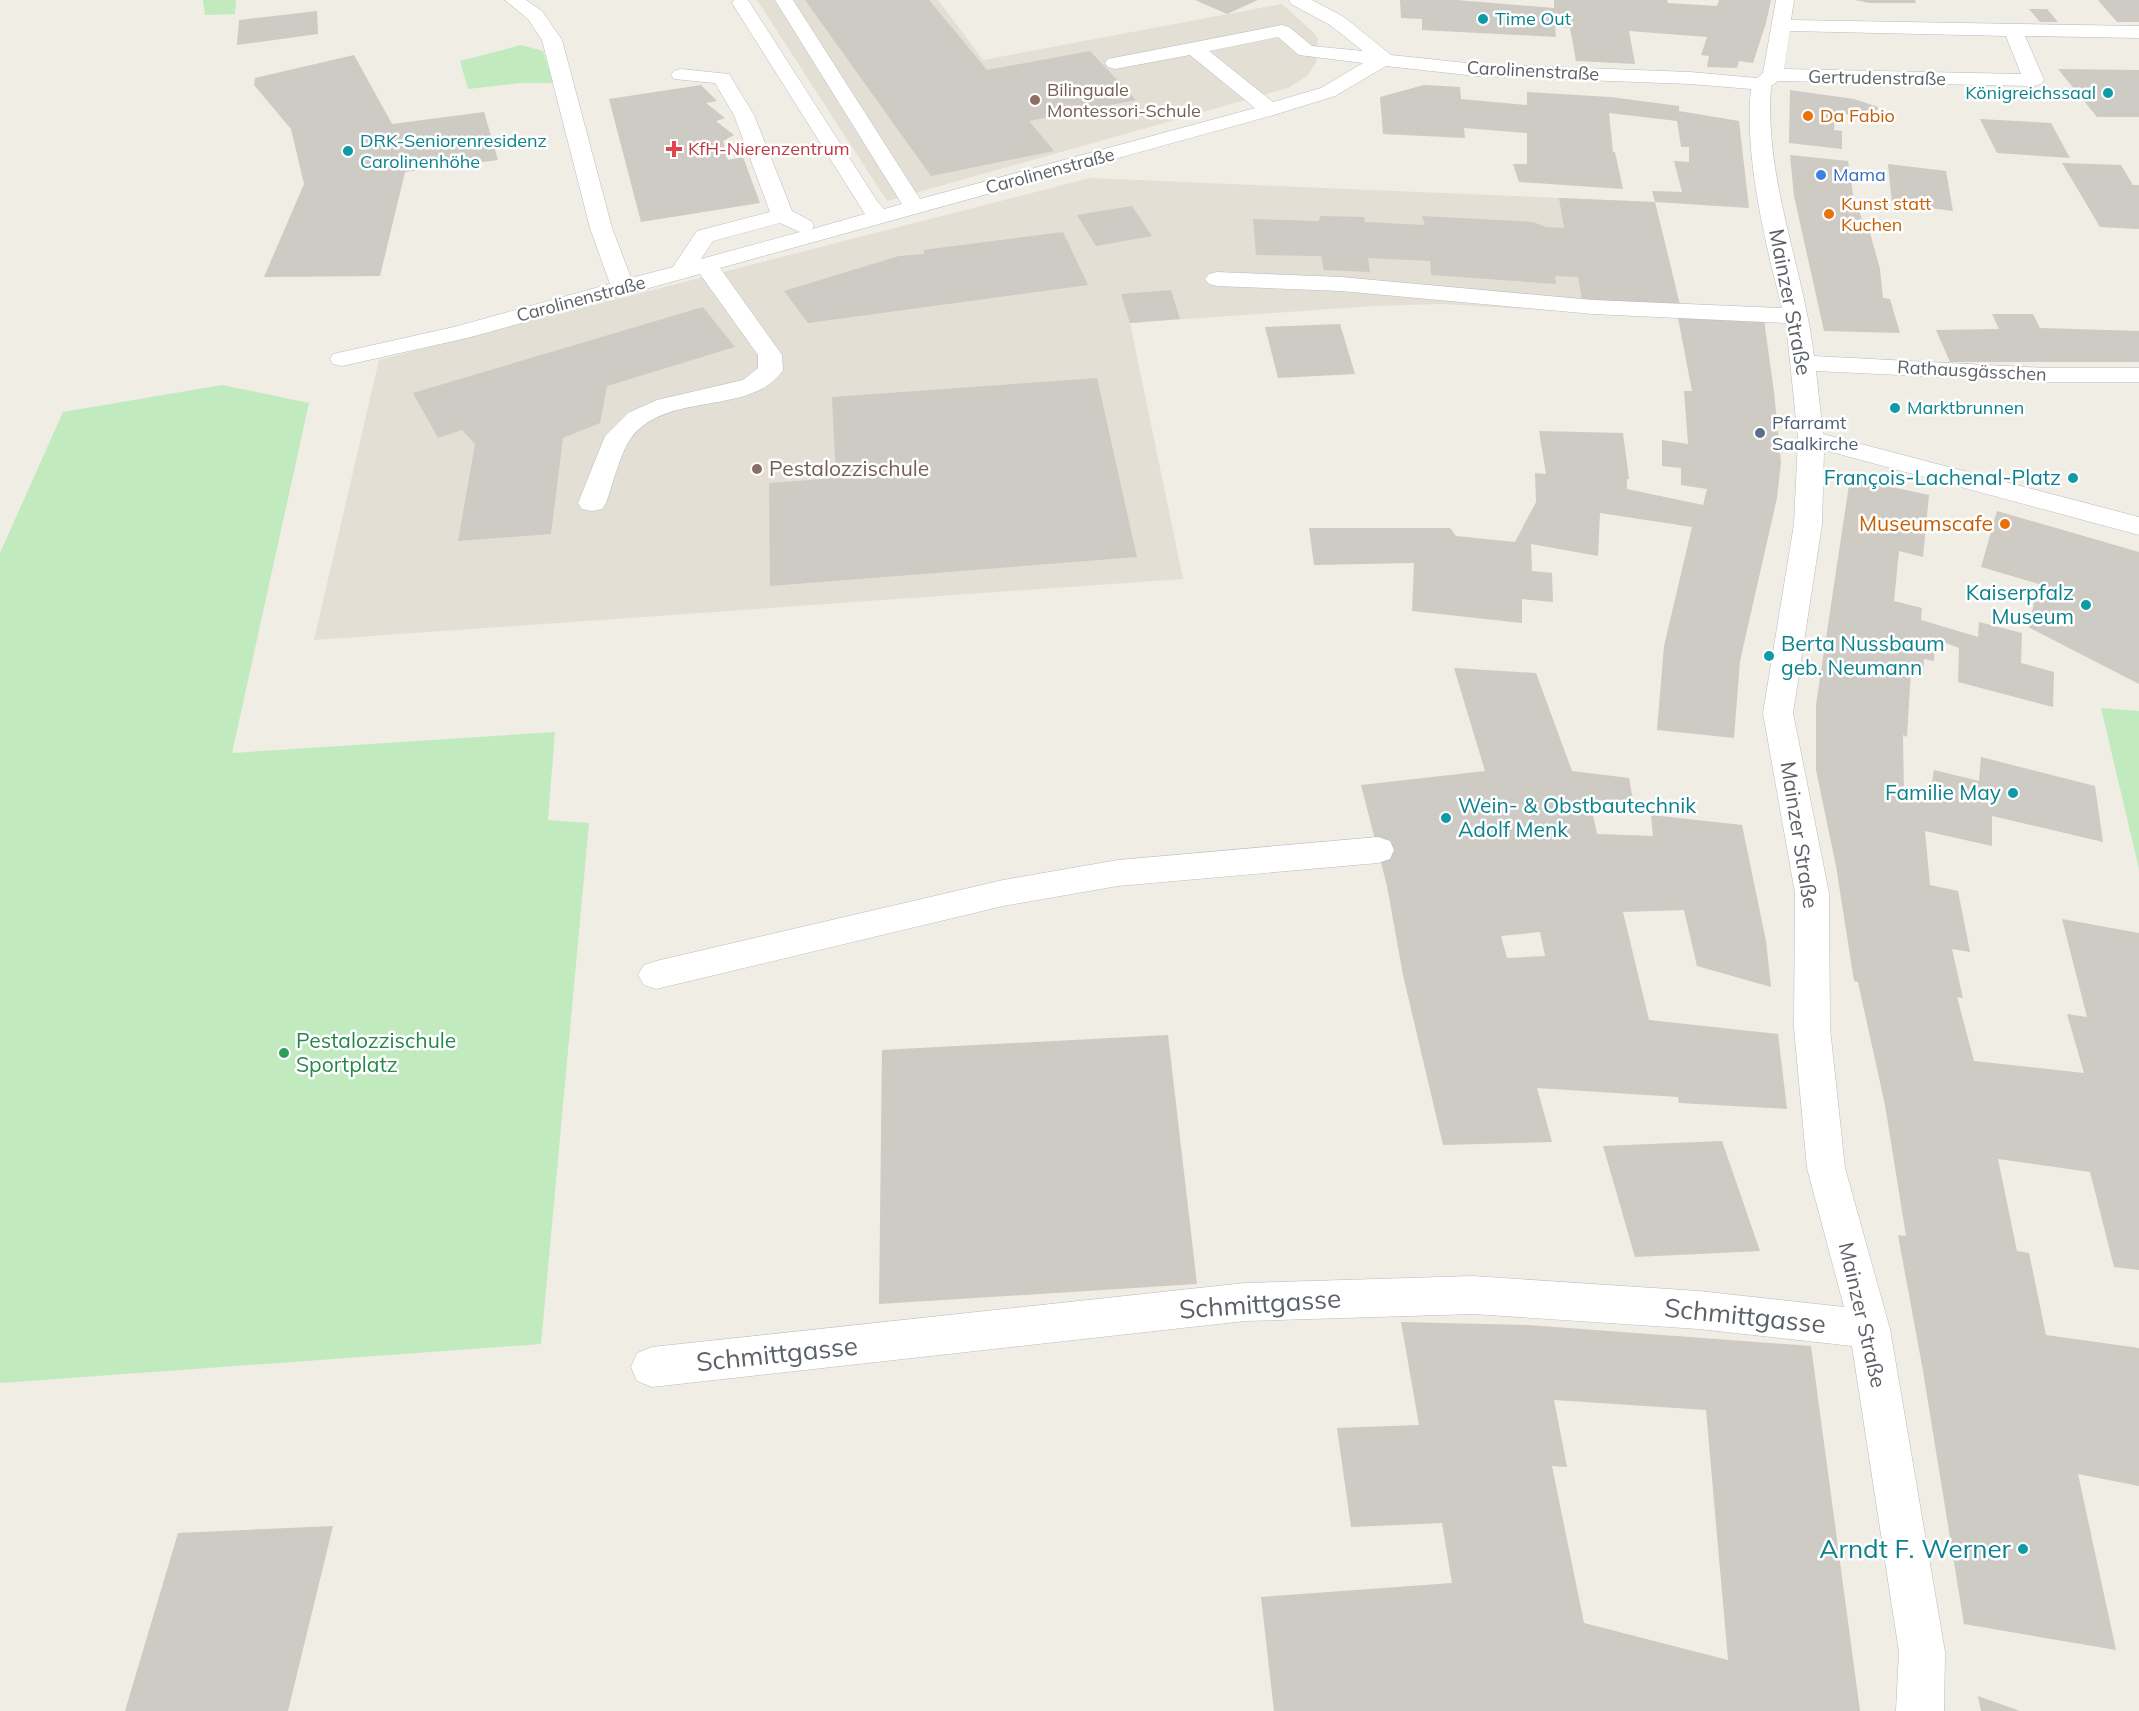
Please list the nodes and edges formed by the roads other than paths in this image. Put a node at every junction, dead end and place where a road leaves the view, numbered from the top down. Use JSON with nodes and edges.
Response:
{"nodes":[{"id":1,"x":514,"y":0,"type":"edge"},
{"id":2,"x":784,"y":0,"type":"edge"},
{"id":3,"x":1298,"y":0,"type":"edge"},
{"id":4,"x":1785,"y":0,"type":"edge"},
{"id":5,"x":741,"y":3,"type":"dead end"},
{"id":6,"x":1781,"y":25,"type":"junction"},
{"id":7,"x":2013,"y":30,"type":"junction"},
{"id":8,"x":2139,"y":32,"type":"edge"},
{"id":9,"x":1194,"y":48,"type":"junction"},
{"id":10,"x":1384,"y":59,"type":"junction"},
{"id":11,"x":1115,"y":63,"type":"dead end"},
{"id":12,"x":681,"y":75,"type":"dead end"},
{"id":13,"x":1767,"y":80,"type":"junction"},
{"id":14,"x":1270,"y":110,"type":"junction"},
{"id":15,"x":915,"y":208,"type":"junction"},
{"id":16,"x":782,"y":215,"type":"junction"},
{"id":17,"x":879,"y":217,"type":"junction"},
{"id":18,"x":819,"y":234,"type":"junction"},
{"id":19,"x":694,"y":268,"type":"junction"},
{"id":20,"x":1217,"y":279,"type":"dead end"},
{"id":21,"x":623,"y":287,"type":"junction"},
{"id":22,"x":1796,"y":316,"type":"junction"},
{"id":23,"x":342,"y":359,"type":"dead end"},
{"id":24,"x":1804,"y":363,"type":"junction"},
{"id":25,"x":2139,"y":375,"type":"edge"},
{"id":26,"x":1811,"y":439,"type":"junction"},
{"id":27,"x":592,"y":503,"type":"dead end"},
{"id":28,"x":2139,"y":526,"type":"edge"},
{"id":29,"x":1378,"y":850,"type":"dead end"},
{"id":30,"x":656,"y":975,"type":"dead end"},
{"id":31,"x":1870,"y":1329,"type":"junction"},
{"id":32,"x":652,"y":1367,"type":"dead end"},
{"id":33,"x":1920,"y":1711,"type":"edge"}],
"edges":[{"from":1,"to":21,"type":"street"},
{"from":2,"to":15,"type":"street"},
{"from":3,"to":10,"type":"street"},
{"from":4,"to":6,"type":"street","name":"Mainzer Straße"},
{"from":5,"to":17,"type":"street"},
{"from":6,"to":7,"type":"street"},
{"from":6,"to":13,"type":"street","name":"Mainzer Straße"},
{"from":7,"to":8,"type":"street"},
{"from":7,"to":13,"type":"street","name":"Gertrudenstraße"},
{"from":9,"to":10,"type":"street"},
{"from":9,"to":11,"type":"street"},
{"from":9,"to":14,"type":"street"},
{"from":10,"to":13,"type":"street","name":"Carolinenstraße"},
{"from":10,"to":14,"type":"street","name":"Carolinenstraße"},
{"from":12,"to":16,"type":"street"},
{"from":13,"to":22,"type":"street","name":"Mainzer Straße"},
{"from":14,"to":15,"type":"street","name":"Carolinenstraße"},
{"from":15,"to":17,"type":"street","name":"Carolinenstraße"},
{"from":16,"to":18,"type":"street"},
{"from":16,"to":19,"type":"street"},
{"from":17,"to":18,"type":"street","name":"Carolinenstraße"},
{"from":18,"to":19,"type":"street","name":"Carolinenstraße"},
{"from":19,"to":21,"type":"street","name":"Carolinenstraße"},
{"from":19,"to":27,"type":"street"},
{"from":20,"to":22,"type":"street"},
{"from":21,"to":23,"type":"street","name":"Carolinenstraße"},
{"from":22,"to":24,"type":"street","name":"Mainzer Straße"},
{"from":24,"to":25,"type":"street","name":"Rathausgässchen"},
{"from":24,"to":26,"type":"street","name":"Mainzer Straße"},
{"from":26,"to":28,"type":"street"},
{"from":26,"to":31,"type":"street","name":"Mainzer Straße"},
{"from":29,"to":30,"type":"street"},
{"from":31,"to":32,"type":"street","name":"Schmittgasse"},
{"from":31,"to":33,"type":"street","name":"Mainzer Straße"}]}
